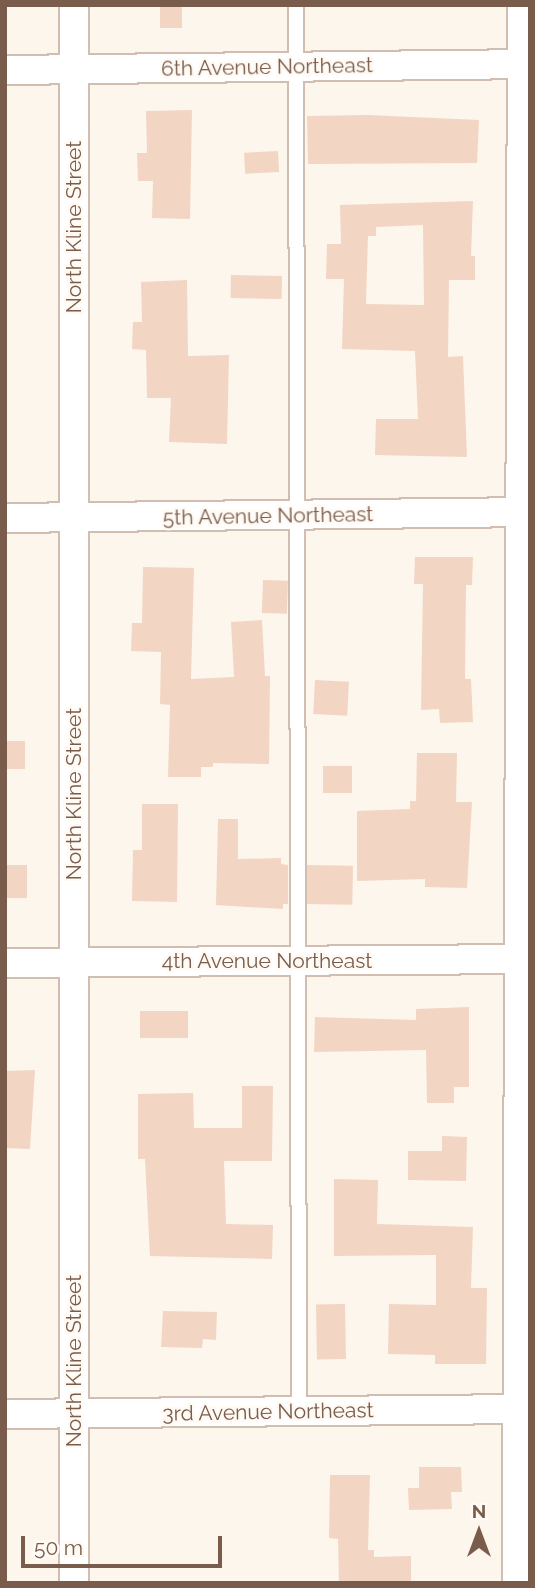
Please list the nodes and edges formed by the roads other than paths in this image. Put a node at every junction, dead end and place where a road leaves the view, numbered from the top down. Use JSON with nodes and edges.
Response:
{"nodes":[{"id":1,"x":74,"y":5,"type":"edge"},
{"id":2,"x":296,"y":5,"type":"edge"},
{"id":3,"x":522,"y":5,"type":"edge"},
{"id":4,"x":526,"y":64,"type":"edge"},
{"id":5,"x":295,"y":66,"type":"junction"},
{"id":6,"x":74,"y":69,"type":"junction"},
{"id":7,"x":5,"y":70,"type":"edge"},
{"id":8,"x":525,"y":512,"type":"edge"},
{"id":9,"x":293,"y":516,"type":"junction"},
{"id":10,"x":74,"y":517,"type":"junction"},
{"id":11,"x":5,"y":518,"type":"edge"},
{"id":12,"x":526,"y":959,"type":"edge"},
{"id":13,"x":296,"y":961,"type":"junction"},
{"id":14,"x":74,"y":962,"type":"junction"},
{"id":15,"x":5,"y":963,"type":"edge"},
{"id":16,"x":524,"y":1409,"type":"edge"},
{"id":17,"x":299,"y":1412,"type":"junction"},
{"id":18,"x":5,"y":1413,"type":"edge"},
{"id":19,"x":74,"y":1413,"type":"junction"},
{"id":20,"x":74,"y":1583,"type":"edge"},
{"id":21,"x":517,"y":1583,"type":"edge"}],
"edges":[{"from":1,"to":6,"type":"street","name":"North Kline Street"},
{"from":2,"to":5,"type":"lane"},
{"from":3,"to":4,"type":"street"},
{"from":4,"to":5,"type":"street","name":"6th Avenue Northeast"},
{"from":4,"to":8,"type":"street"},
{"from":5,"to":6,"type":"street","name":"6th Avenue Northeast"},
{"from":5,"to":9,"type":"lane"},
{"from":6,"to":7,"type":"street","name":"6th Avenue Northeast"},
{"from":6,"to":10,"type":"street","name":"North Kline Street"},
{"from":8,"to":9,"type":"street","name":"5th Avenue Northeast"},
{"from":8,"to":12,"type":"street"},
{"from":9,"to":10,"type":"street","name":"5th Avenue Northeast"},
{"from":9,"to":13,"type":"lane"},
{"from":10,"to":11,"type":"street","name":"5th Avenue Northeast"},
{"from":10,"to":14,"type":"street","name":"North Kline Street"},
{"from":12,"to":13,"type":"street","name":"4th Avenue Northeast"},
{"from":12,"to":16,"type":"street"},
{"from":13,"to":14,"type":"street","name":"4th Avenue Northeast"},
{"from":13,"to":17,"type":"lane"},
{"from":14,"to":15,"type":"street","name":"4th Avenue Northeast"},
{"from":14,"to":19,"type":"street","name":"North Kline Street"},
{"from":16,"to":17,"type":"street","name":"3rd Avenue Northeast"},
{"from":16,"to":21,"type":"street"},
{"from":17,"to":19,"type":"street","name":"3rd Avenue Northeast"},
{"from":18,"to":19,"type":"street","name":"3rd Avenue Northeast"},
{"from":19,"to":20,"type":"street","name":"North Kline Street"}]}
